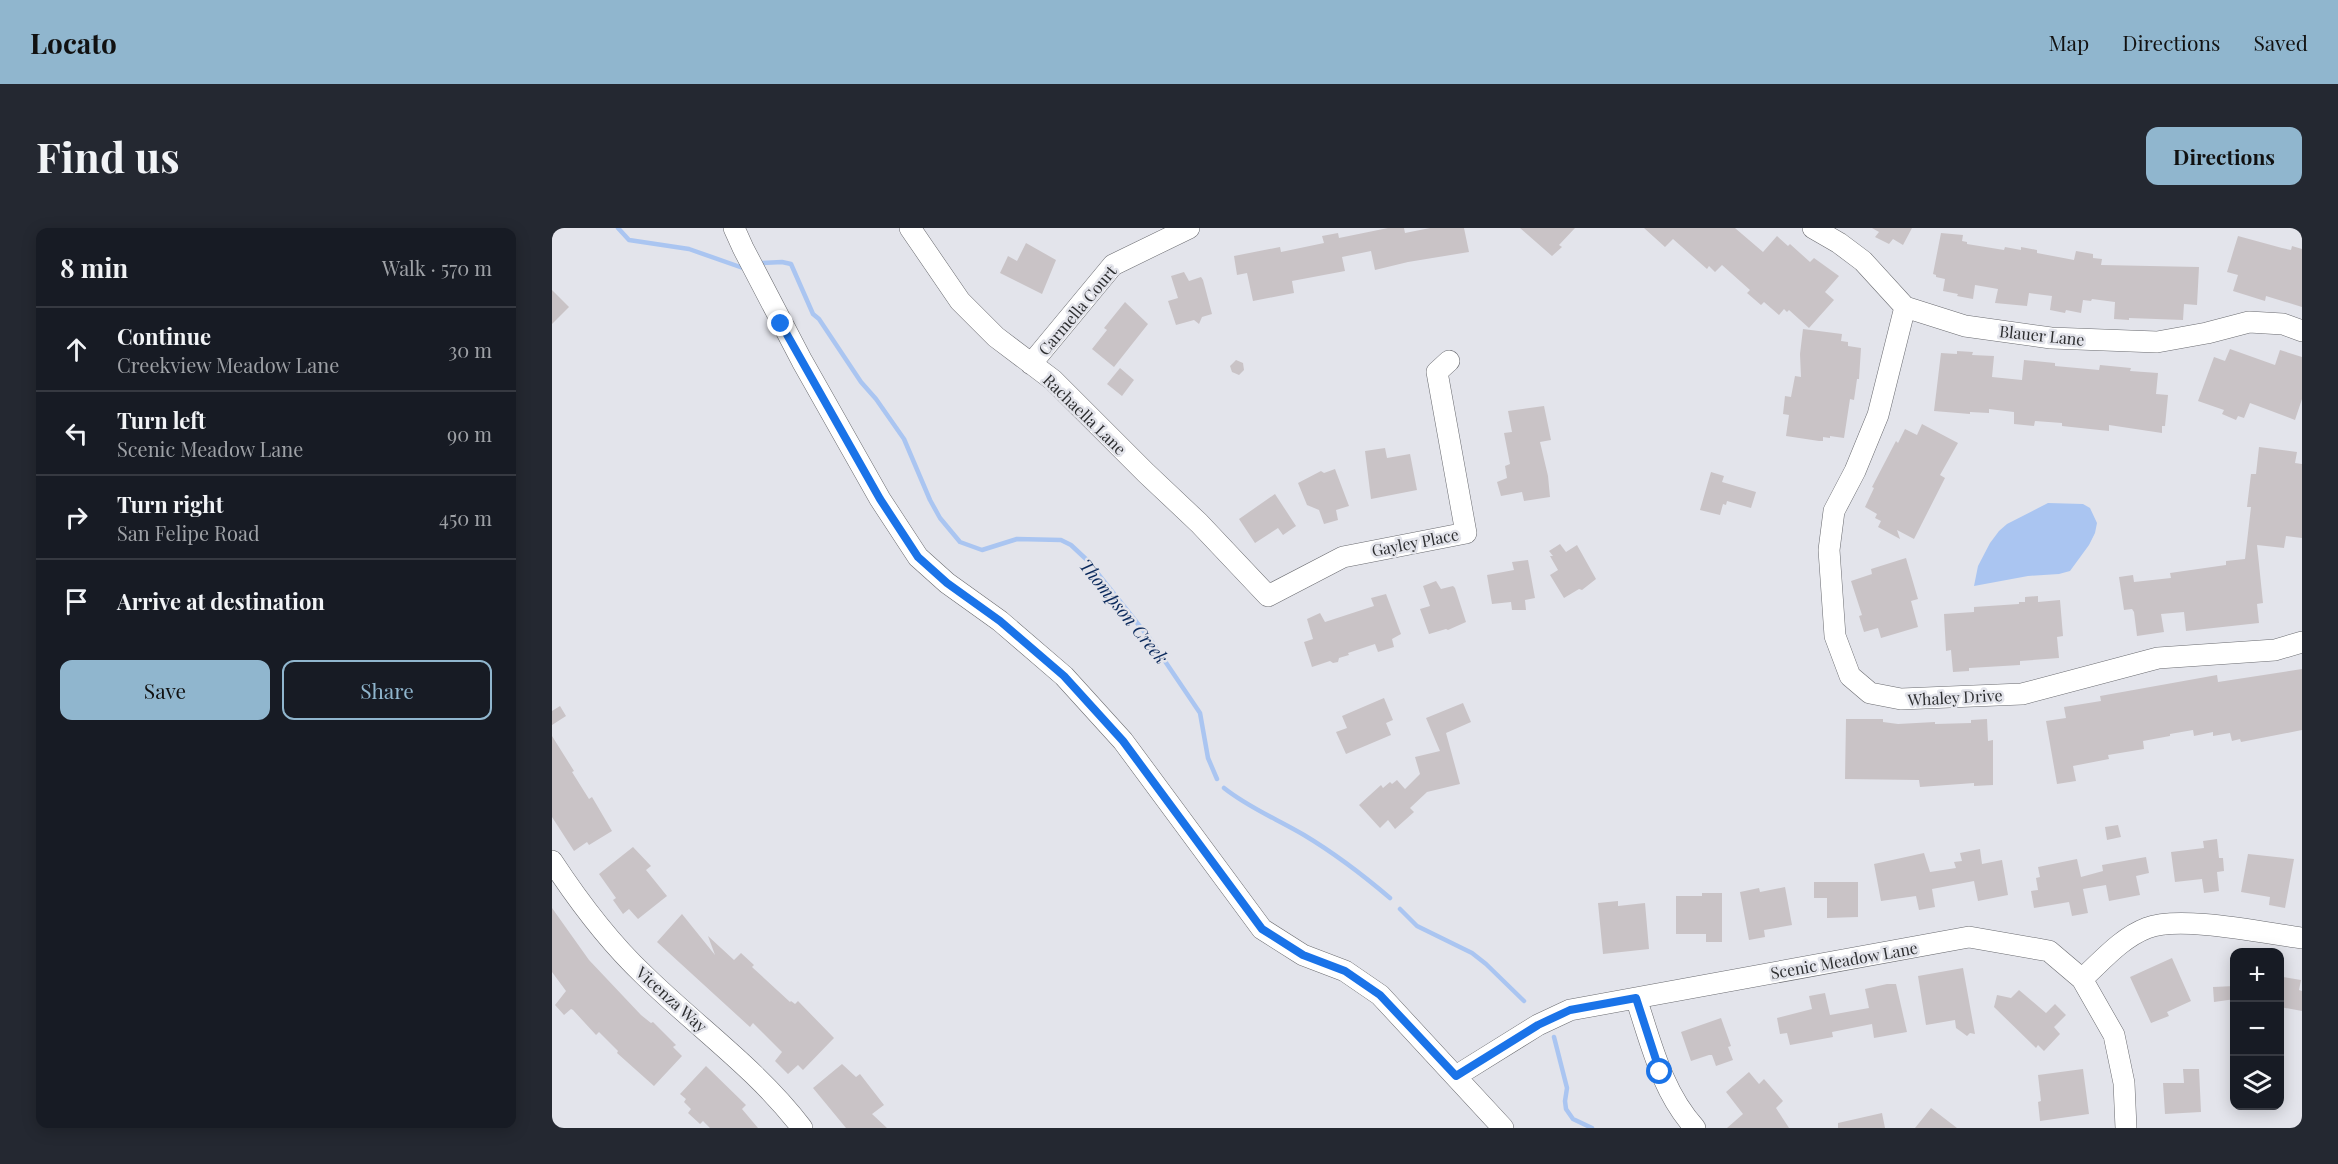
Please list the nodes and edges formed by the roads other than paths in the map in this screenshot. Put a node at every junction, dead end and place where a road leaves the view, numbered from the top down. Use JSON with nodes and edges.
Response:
{"nodes":[{"id":1,"x":735,"y":228,"type":"edge"},
{"id":2,"x":910,"y":228,"type":"edge"},
{"id":3,"x":1189,"y":228,"type":"edge"},
{"id":4,"x":1813,"y":228,"type":"edge"},
{"id":5,"x":1905,"y":307,"type":"junction"},
{"id":6,"x":2302,"y":331,"type":"edge"},
{"id":7,"x":1449,"y":361,"type":"dead end"},
{"id":8,"x":1031,"y":364,"type":"junction"},
{"id":9,"x":1268,"y":596,"type":"joint"},
{"id":10,"x":2302,"y":642,"type":"edge"},
{"id":11,"x":552,"y":861,"type":"edge"},
{"id":12,"x":2302,"y":939,"type":"edge"},
{"id":13,"x":2082,"y":979,"type":"junction"},
{"id":14,"x":1636,"y":998,"type":"junction"},
{"id":15,"x":1456,"y":1076,"type":"junction"},
{"id":16,"x":802,"y":1128,"type":"edge"},
{"id":17,"x":1503,"y":1128,"type":"edge"},
{"id":18,"x":1695,"y":1128,"type":"edge"},
{"id":19,"x":2126,"y":1128,"type":"edge"}],
"edges":[{"from":1,"to":15,"type":"street"},
{"from":2,"to":8,"type":"street","name":"Rachaella Lane"},
{"from":3,"to":8,"type":"street","name":"Carmella Court"},
{"from":4,"to":5,"type":"street"},
{"from":5,"to":6,"type":"street","name":"Blauer Lane"},
{"from":5,"to":10,"type":"street","name":"Whaley Drive"},
{"from":7,"to":9,"type":"street","name":"Gayley Place"},
{"from":8,"to":9,"type":"street","name":"Rachaella Lane"},
{"from":11,"to":16,"type":"street","name":"Vicenza Way"},
{"from":12,"to":13,"type":"street"},
{"from":13,"to":14,"type":"street","name":"Scenic Meadow Lane"},
{"from":13,"to":19,"type":"street","name":"Scenic Meadow Lane"},
{"from":14,"to":15,"type":"street","name":"Scenic Meadow Lane"},
{"from":14,"to":18,"type":"street"},
{"from":15,"to":17,"type":"street"}]}
